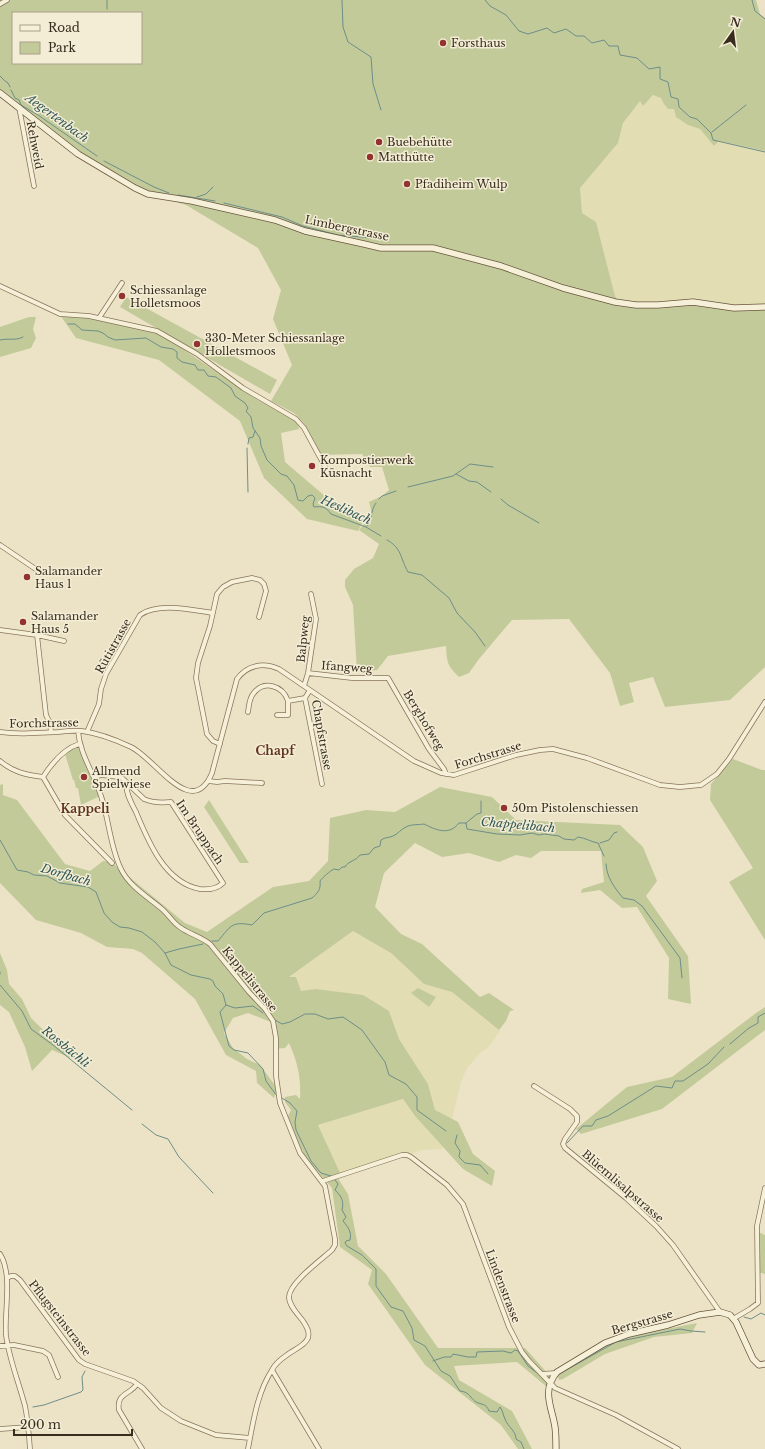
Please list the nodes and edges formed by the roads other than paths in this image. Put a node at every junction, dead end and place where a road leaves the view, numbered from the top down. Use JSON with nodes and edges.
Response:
{"nodes":[{"id":1,"x":7,"y":0,"type":"edge"},
{"id":2,"x":0,"y":4,"type":"edge"},
{"id":3,"x":0,"y":92,"type":"edge"},
{"id":4,"x":18,"y":107,"type":"junction"},
{"id":5,"x":34,"y":186,"type":"dead end"},
{"id":6,"x":122,"y":283,"type":"dead end"},
{"id":7,"x":0,"y":286,"type":"edge"},
{"id":8,"x":765,"y":307,"type":"edge"},
{"id":9,"x":99,"y":318,"type":"junction"},
{"id":10,"x":328,"y":472,"type":"dead end"},
{"id":11,"x":0,"y":545,"type":"edge"},
{"id":12,"x":40,"y":572,"type":"dead end"},
{"id":13,"x":311,"y":594,"type":"dead end"},
{"id":14,"x":213,"y":613,"type":"junction"},
{"id":15,"x":259,"y":617,"type":"dead end"},
{"id":16,"x":0,"y":630,"type":"edge"},
{"id":17,"x":37,"y":635,"type":"junction"},
{"id":18,"x":64,"y":641,"type":"dead end"},
{"id":19,"x":308,"y":673,"type":"junction"},
{"id":20,"x":384,"y":678,"type":"joint"},
{"id":21,"x":304,"y":686,"type":"junction"},
{"id":22,"x":310,"y":690,"type":"junction"},
{"id":23,"x":306,"y":698,"type":"junction"},
{"id":24,"x":288,"y":701,"type":"junction"},
{"id":25,"x":765,"y":702,"type":"edge"},
{"id":26,"x":248,"y":712,"type":"dead end"},
{"id":27,"x":277,"y":715,"type":"dead end"},
{"id":28,"x":78,"y":730,"type":"junction"},
{"id":29,"x":0,"y":732,"type":"edge"},
{"id":30,"x":51,"y":732,"type":"junction"},
{"id":31,"x":86,"y":732,"type":"junction"},
{"id":32,"x":79,"y":744,"type":"junction"},
{"id":33,"x":220,"y":744,"type":"junction"},
{"id":34,"x":0,"y":760,"type":"edge"},
{"id":35,"x":446,"y":774,"type":"junction"},
{"id":36,"x":43,"y":777,"type":"junction"},
{"id":37,"x":94,"y":777,"type":"junction"},
{"id":38,"x":209,"y":780,"type":"junction"},
{"id":39,"x":262,"y":783,"type":"dead end"},
{"id":40,"x":127,"y":784,"type":"junction"},
{"id":41,"x":322,"y":784,"type":"dead end"},
{"id":42,"x":112,"y":863,"type":"dead end"},
{"id":43,"x":534,"y":1086,"type":"dead end"},
{"id":44,"x":323,"y":1182,"type":"junction"},
{"id":45,"x":765,"y":1188,"type":"edge"},
{"id":46,"x":0,"y":1254,"type":"edge"},
{"id":47,"x":7,"y":1278,"type":"junction"},
{"id":48,"x":720,"y":1312,"type":"junction"},
{"id":49,"x":733,"y":1319,"type":"junction"},
{"id":50,"x":0,"y":1346,"type":"edge"},
{"id":51,"x":8,"y":1346,"type":"junction"},
{"id":52,"x":765,"y":1364,"type":"edge"},
{"id":53,"x":272,"y":1370,"type":"junction"},
{"id":54,"x":556,"y":1373,"type":"junction"},
{"id":55,"x":542,"y":1374,"type":"junction"},
{"id":56,"x":58,"y":1377,"type":"dead end"},
{"id":57,"x":137,"y":1384,"type":"junction"},
{"id":58,"x":551,"y":1384,"type":"junction"},
{"id":59,"x":28,"y":1427,"type":"junction"},
{"id":60,"x":0,"y":1429,"type":"edge"},
{"id":61,"x":250,"y":1438,"type":"junction"},
{"id":62,"x":30,"y":1449,"type":"edge"},
{"id":63,"x":142,"y":1449,"type":"edge"},
{"id":64,"x":248,"y":1449,"type":"edge"},
{"id":65,"x":319,"y":1449,"type":"edge"},
{"id":66,"x":556,"y":1449,"type":"edge"},
{"id":67,"x":678,"y":1449,"type":"edge"}],
"edges":[{"from":1,"to":2,"type":"street"},
{"from":3,"to":4,"type":"street","name":"Limbergstrasse"},
{"from":4,"to":5,"type":"street","name":"Rehweid"},
{"from":4,"to":8,"type":"street","name":"Limbergstrasse"},
{"from":6,"to":9,"type":"street"},
{"from":7,"to":9,"type":"street"},
{"from":9,"to":10,"type":"street"},
{"from":11,"to":12,"type":"street"},
{"from":13,"to":19,"type":"street","name":"Balpweg"},
{"from":14,"to":15,"type":"street"},
{"from":14,"to":31,"type":"street","name":"Rütistrasse"},
{"from":14,"to":33,"type":"street"},
{"from":16,"to":17,"type":"street"},
{"from":17,"to":18,"type":"street"},
{"from":17,"to":30,"type":"street"},
{"from":19,"to":20,"type":"street","name":"Ifangweg"},
{"from":19,"to":21,"type":"street","name":"Balpweg"},
{"from":20,"to":35,"type":"street","name":"Berghofweg"},
{"from":21,"to":22,"type":"street","name":"Forchstrasse"},
{"from":21,"to":33,"type":"street","name":"Forchstrasse"},
{"from":22,"to":23,"type":"street","name":"Chapfstrasse"},
{"from":22,"to":35,"type":"street","name":"Forchstrasse"},
{"from":23,"to":24,"type":"street"},
{"from":23,"to":41,"type":"street","name":"Chapfstrasse"},
{"from":24,"to":26,"type":"street"},
{"from":24,"to":27,"type":"street"},
{"from":25,"to":35,"type":"street","name":"Forchstrasse"},
{"from":28,"to":30,"type":"street","name":"Forchstrasse"},
{"from":28,"to":31,"type":"street","name":"Forchstrasse"},
{"from":28,"to":32,"type":"street"},
{"from":29,"to":30,"type":"street","name":"Forchstrasse"},
{"from":31,"to":38,"type":"street","name":"Forchstrasse"},
{"from":32,"to":36,"type":"street"},
{"from":32,"to":37,"type":"street"},
{"from":33,"to":38,"type":"street","name":"Forchstrasse"},
{"from":34,"to":36,"type":"street"},
{"from":36,"to":42,"type":"street"},
{"from":37,"to":40,"type":"street","name":"Im Bruppach"},
{"from":37,"to":44,"type":"street","name":"Kappelistrasse"},
{"from":38,"to":39,"type":"street"},
{"from":40,"to":40,"type":"street","name":"Im Bruppach"},
{"from":43,"to":48,"type":"street","name":"Blüemlisalpstrasse"},
{"from":44,"to":53,"type":"street"},
{"from":44,"to":55,"type":"street","name":"Lindenstrasse"},
{"from":45,"to":49,"type":"street"},
{"from":46,"to":47,"type":"street"},
{"from":47,"to":51,"type":"street"},
{"from":47,"to":57,"type":"street","name":"Pflugsteinstrasse"},
{"from":48,"to":49,"type":"street"},
{"from":48,"to":54,"type":"street","name":"Bergstrasse"},
{"from":49,"to":52,"type":"street"},
{"from":50,"to":51,"type":"street"},
{"from":51,"to":56,"type":"street"},
{"from":51,"to":59,"type":"street"},
{"from":53,"to":61,"type":"street"},
{"from":53,"to":65,"type":"street"},
{"from":54,"to":55,"type":"street"},
{"from":54,"to":58,"type":"street"},
{"from":55,"to":58,"type":"street","name":"Lindenstrasse"},
{"from":57,"to":61,"type":"street","name":"Pflugsteinstrasse"},
{"from":57,"to":63,"type":"street"},
{"from":58,"to":66,"type":"street"},
{"from":58,"to":67,"type":"street","name":"Lindenstrasse"},
{"from":59,"to":60,"type":"street"},
{"from":59,"to":62,"type":"street"},
{"from":61,"to":64,"type":"street"}]}
